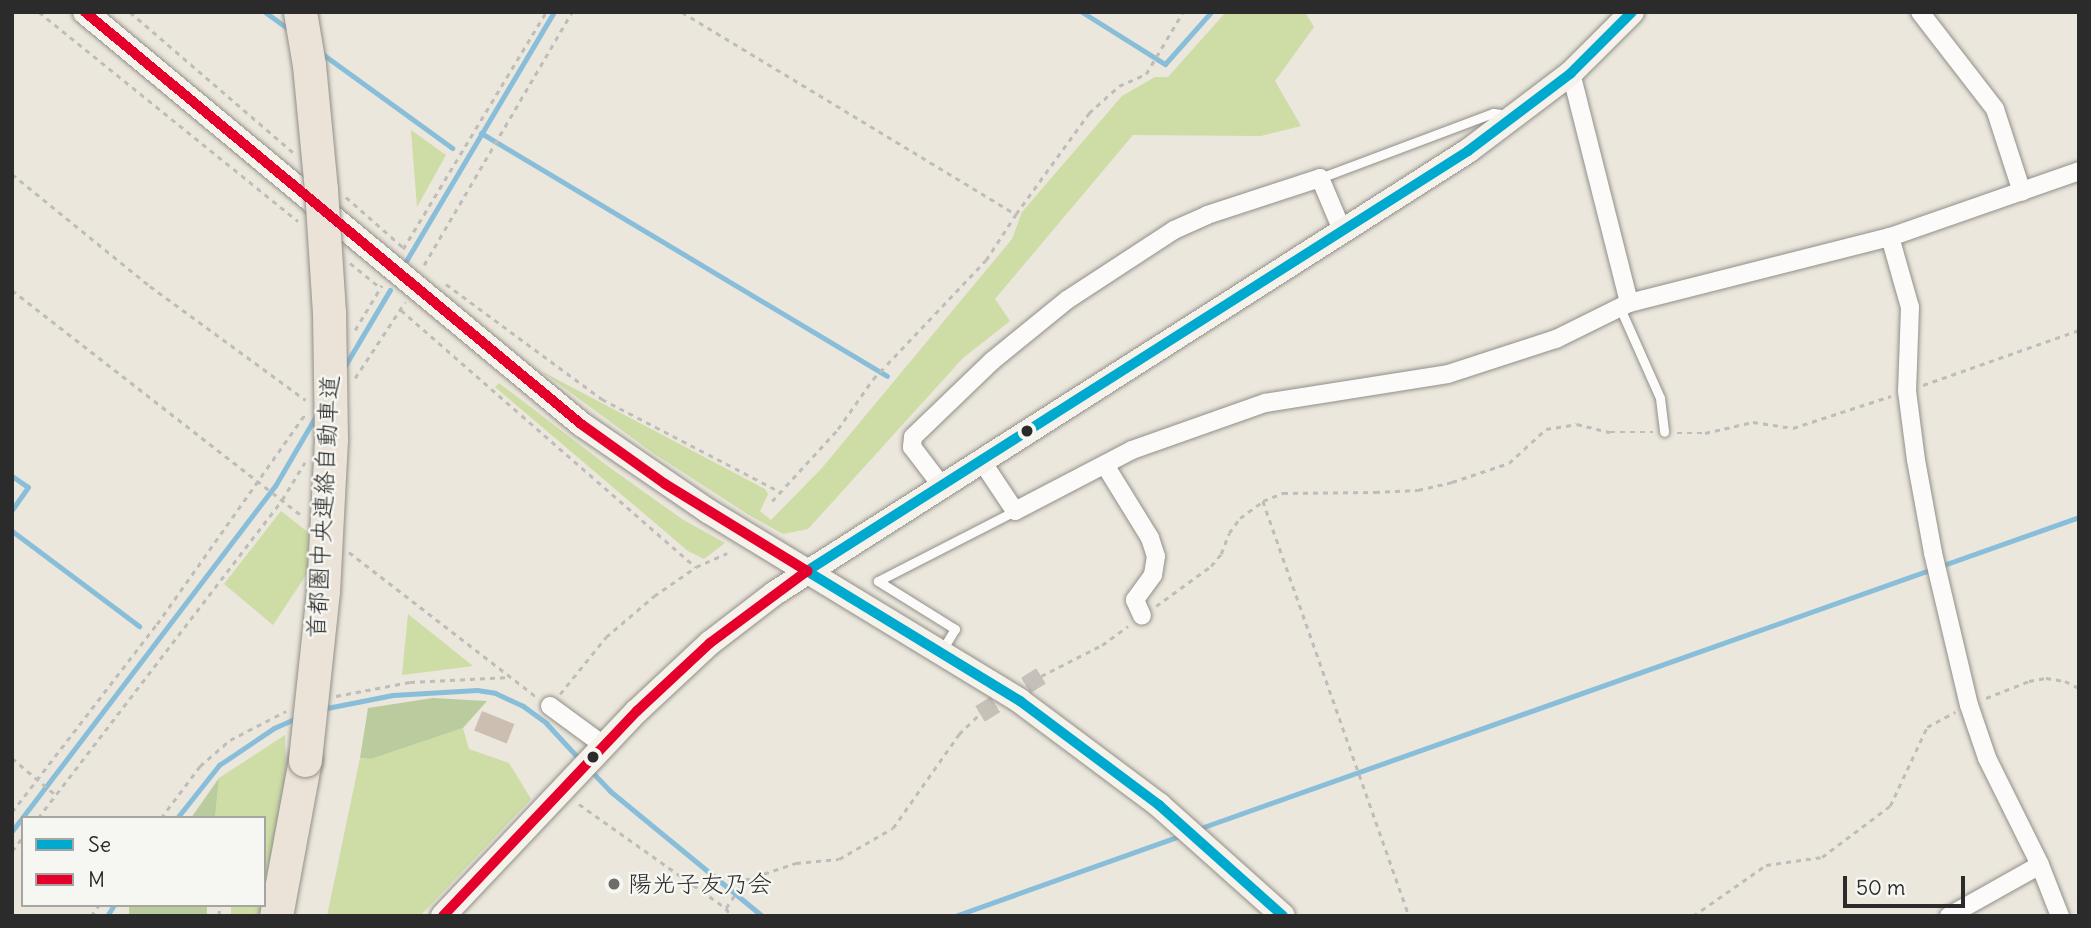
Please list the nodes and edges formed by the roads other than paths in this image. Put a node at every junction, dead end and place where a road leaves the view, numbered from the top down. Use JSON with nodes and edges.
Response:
{"nodes":[{"id":1,"x":85,"y":12,"type":"edge"},
{"id":2,"x":300,"y":12,"type":"edge"},
{"id":3,"x":1632,"y":12,"type":"edge"},
{"id":4,"x":1920,"y":12,"type":"edge"},
{"id":5,"x":1571,"y":73,"type":"junction"},
{"id":6,"x":1518,"y":116,"type":"junction"},
{"id":7,"x":2079,"y":172,"type":"edge"},
{"id":8,"x":1320,"y":178,"type":"junction"},
{"id":9,"x":2022,"y":192,"type":"junction"},
{"id":10,"x":1342,"y":230,"type":"junction"},
{"id":11,"x":1889,"y":237,"type":"junction"},
{"id":12,"x":1625,"y":305,"type":"junction"},
{"id":13,"x":1664,"y":432,"type":"road end"},
{"id":14,"x":981,"y":460,"type":"junction"},
{"id":15,"x":1105,"y":465,"type":"junction"},
{"id":16,"x":941,"y":485,"type":"junction"},
{"id":17,"x":1015,"y":511,"type":"junction"},
{"id":18,"x":807,"y":571,"type":"junction"},
{"id":19,"x":1142,"y":616,"type":"dead end"},
{"id":20,"x":941,"y":652,"type":"junction"},
{"id":21,"x":550,"y":706,"type":"road end"},
{"id":22,"x":603,"y":745,"type":"junction"},
{"id":23,"x":2040,"y":865,"type":"junction"},
{"id":24,"x":276,"y":916,"type":"edge"},
{"id":25,"x":443,"y":916,"type":"edge"},
{"id":26,"x":1283,"y":916,"type":"edge"},
{"id":27,"x":1949,"y":916,"type":"edge"},
{"id":28,"x":2060,"y":916,"type":"edge"}],
"edges":[{"from":1,"to":18,"type":"main road"},
{"from":2,"to":24,"type":"highway","name":"首都圏中央連絡自動車道","bridge":true},
{"from":3,"to":5,"type":"main road"},
{"from":4,"to":9,"type":"street"},
{"from":5,"to":6,"type":"main road"},
{"from":5,"to":12,"type":"street"},
{"from":6,"to":8,"type":"lane"},
{"from":6,"to":10,"type":"main road"},
{"from":7,"to":9,"type":"street"},
{"from":8,"to":10,"type":"street"},
{"from":8,"to":16,"type":"street"},
{"from":9,"to":11,"type":"street"},
{"from":10,"to":14,"type":"main road"},
{"from":11,"to":12,"type":"street"},
{"from":11,"to":23,"type":"street"},
{"from":12,"to":13,"type":"lane"},
{"from":12,"to":15,"type":"street"},
{"from":14,"to":16,"type":"main road"},
{"from":14,"to":17,"type":"street"},
{"from":15,"to":17,"type":"street"},
{"from":15,"to":19,"type":"street"},
{"from":16,"to":18,"type":"main road"},
{"from":17,"to":20,"type":"lane"},
{"from":18,"to":20,"type":"main road"},
{"from":18,"to":22,"type":"main road"},
{"from":20,"to":26,"type":"main road"},
{"from":21,"to":22,"type":"street"},
{"from":22,"to":25,"type":"main road"},
{"from":23,"to":27,"type":"street"},
{"from":23,"to":28,"type":"street"}]}
